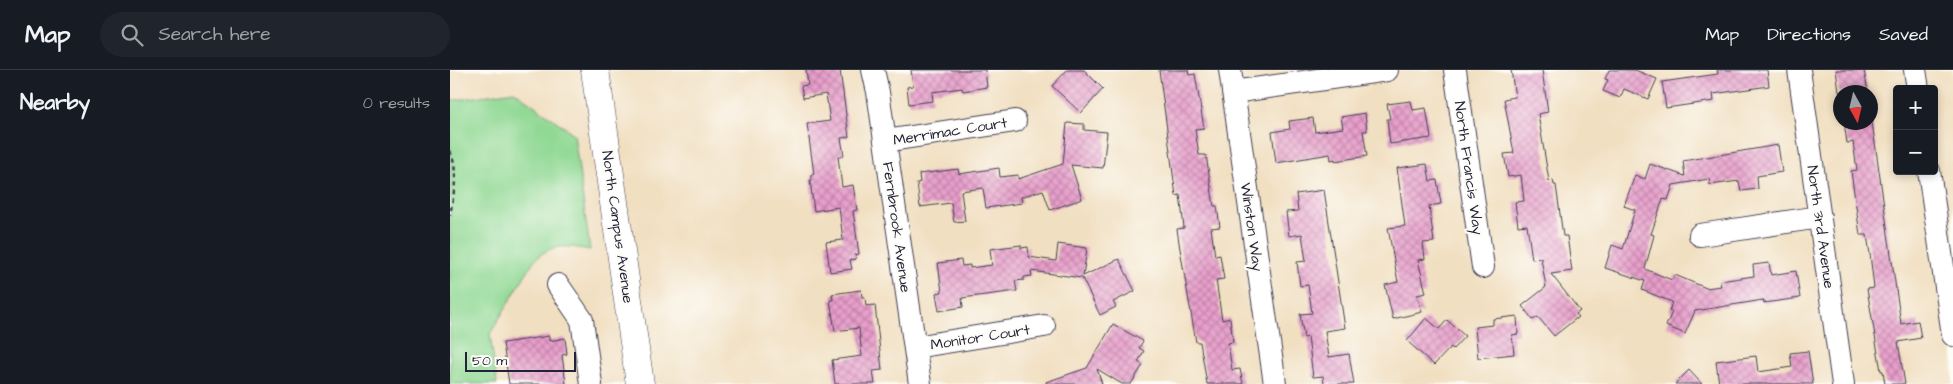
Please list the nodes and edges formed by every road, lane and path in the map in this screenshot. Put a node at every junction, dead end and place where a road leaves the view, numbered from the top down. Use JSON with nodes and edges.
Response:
{"nodes":[{"id":1,"x":595,"y":70,"type":"edge"},
{"id":2,"x":873,"y":70,"type":"edge"},
{"id":3,"x":1230,"y":70,"type":"edge"},
{"id":4,"x":1387,"y":70,"type":"edge"},
{"id":5,"x":1455,"y":70,"type":"edge"},
{"id":6,"x":1799,"y":70,"type":"edge"},
{"id":7,"x":1915,"y":70,"type":"edge"},
{"id":8,"x":1917,"y":85,"type":"edge"},
{"id":9,"x":1233,"y":92,"type":"junction"},
{"id":10,"x":1015,"y":121,"type":"dead end"},
{"id":11,"x":885,"y":141,"type":"junction"},
{"id":12,"x":450,"y":151,"type":"edge"},
{"id":13,"x":1931,"y":175,"type":"edge"},
{"id":14,"x":450,"y":215,"type":"edge"},
{"id":15,"x":1820,"y":217,"type":"junction"},
{"id":16,"x":1700,"y":235,"type":"dead end"},
{"id":17,"x":1483,"y":267,"type":"dead end"},
{"id":18,"x":558,"y":285,"type":"dead end"},
{"id":19,"x":1044,"y":326,"type":"dead end"},
{"id":20,"x":1953,"y":334,"type":"edge"},
{"id":21,"x":915,"y":347,"type":"junction"},
{"id":22,"x":591,"y":384,"type":"edge"},
{"id":23,"x":640,"y":384,"type":"edge"},
{"id":24,"x":920,"y":384,"type":"edge"},
{"id":25,"x":1274,"y":384,"type":"edge"},
{"id":26,"x":1843,"y":384,"type":"edge"}],
"edges":[{"from":1,"to":23,"type":"main road","name":"North Campus Avenue"},
{"from":2,"to":11,"type":"street","name":"Fernbrook Avenue"},
{"from":3,"to":9,"type":"street","name":"Winston Way"},
{"from":4,"to":9,"type":"street"},
{"from":5,"to":17,"type":"street","name":"North Francis Way"},
{"from":6,"to":15,"type":"street","name":"North 3rd Avenue"},
{"from":7,"to":8,"type":"street"},
{"from":9,"to":25,"type":"street","name":"Winston Way"},
{"from":10,"to":11,"type":"street","name":"Merrimac Court"},
{"from":11,"to":21,"type":"street","name":"Fernbrook Avenue"},
{"from":12,"to":14,"type":"path"},
{"from":13,"to":20,"type":"street"},
{"from":15,"to":16,"type":"street"},
{"from":15,"to":26,"type":"street","name":"North 3rd Avenue"},
{"from":18,"to":22,"type":"street"},
{"from":19,"to":21,"type":"street","name":"Monitor Court"},
{"from":21,"to":24,"type":"street","name":"Fernbrook Avenue"}]}
